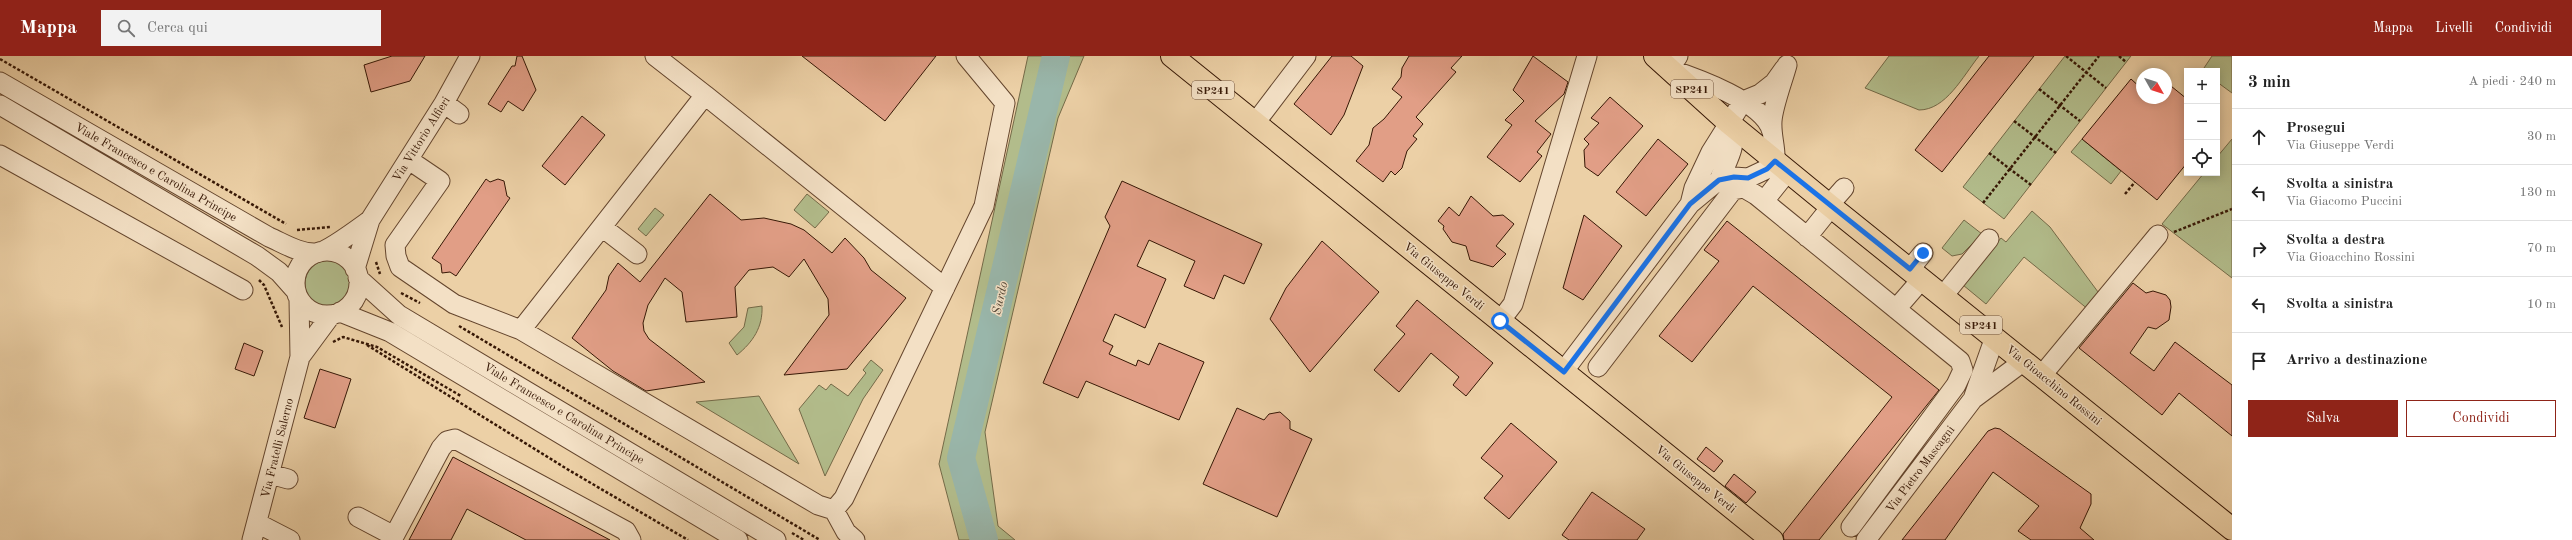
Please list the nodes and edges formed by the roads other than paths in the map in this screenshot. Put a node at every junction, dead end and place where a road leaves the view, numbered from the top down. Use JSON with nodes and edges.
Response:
{"nodes":[{"id":1,"x":470,"y":56,"type":"edge"},
{"id":2,"x":655,"y":56,"type":"edge"},
{"id":3,"x":966,"y":56,"type":"edge"},
{"id":4,"x":1172,"y":56,"type":"edge"},
{"id":5,"x":1306,"y":56,"type":"edge"},
{"id":6,"x":1587,"y":56,"type":"edge"},
{"id":7,"x":1667,"y":60,"type":"edge"},
{"id":8,"x":1791,"y":60,"type":"edge"},
{"id":9,"x":0,"y":82,"type":"edge"},
{"id":10,"x":705,"y":96,"type":"junction"},
{"id":11,"x":1743,"y":101,"type":"junction"},
{"id":12,"x":444,"y":103,"type":"junction"},
{"id":13,"x":0,"y":105,"type":"edge"},
{"id":14,"x":459,"y":114,"type":"dead end"},
{"id":15,"x":1255,"y":123,"type":"junction"},
{"id":16,"x":1729,"y":123,"type":"junction"},
{"id":17,"x":1772,"y":132,"type":"junction"},
{"id":18,"x":0,"y":155,"type":"edge"},
{"id":19,"x":409,"y":160,"type":"junction"},
{"id":20,"x":1781,"y":166,"type":"junction"},
{"id":21,"x":1719,"y":180,"type":"junction"},
{"id":22,"x":1844,"y":188,"type":"dead end"},
{"id":23,"x":1764,"y":201,"type":"junction"},
{"id":24,"x":1690,"y":204,"type":"junction"},
{"id":25,"x":1830,"y":206,"type":"junction"},
{"id":26,"x":370,"y":220,"type":"junction"},
{"id":27,"x":1675,"y":224,"type":"junction"},
{"id":28,"x":602,"y":227,"type":"junction"},
{"id":29,"x":2158,"y":235,"type":"road end"},
{"id":30,"x":1807,"y":237,"type":"junction"},
{"id":31,"x":1989,"y":239,"type":"dead end"},
{"id":32,"x":1695,"y":241,"type":"junction"},
{"id":33,"x":317,"y":253,"type":"junction"},
{"id":34,"x":637,"y":254,"type":"dead end"},
{"id":35,"x":1918,"y":267,"type":"junction"},
{"id":36,"x":357,"y":274,"type":"junction"},
{"id":37,"x":945,"y":288,"type":"junction"},
{"id":38,"x":243,"y":290,"type":"dead end"},
{"id":39,"x":297,"y":294,"type":"junction"},
{"id":40,"x":1943,"y":296,"type":"junction"},
{"id":41,"x":1617,"y":301,"type":"junction"},
{"id":42,"x":1896,"y":309,"type":"junction"},
{"id":43,"x":336,"y":314,"type":"junction"},
{"id":44,"x":1638,"y":316,"type":"junction"},
{"id":45,"x":1500,"y":321,"type":"junction"},
{"id":46,"x":521,"y":330,"type":"junction"},
{"id":47,"x":1995,"y":337,"type":"junction"},
{"id":48,"x":300,"y":357,"type":"junction"},
{"id":49,"x":2024,"y":361,"type":"junction"},
{"id":50,"x":1598,"y":367,"type":"dead end"},
{"id":51,"x":1564,"y":372,"type":"junction"},
{"id":52,"x":2042,"y":375,"type":"junction"},
{"id":53,"x":1973,"y":399,"type":"junction"},
{"id":54,"x":1909,"y":449,"type":"junction"},
{"id":55,"x":1926,"y":462,"type":"junction"},
{"id":56,"x":834,"y":510,"type":"junction"},
{"id":57,"x":358,"y":517,"type":"dead end"},
{"id":58,"x":1851,"y":527,"type":"dead end"},
{"id":59,"x":2232,"y":529,"type":"edge"},
{"id":60,"x":255,"y":531,"type":"edge"},
{"id":61,"x":393,"y":538,"type":"edge"},
{"id":62,"x":290,"y":540,"type":"edge"},
{"id":63,"x":631,"y":540,"type":"edge"},
{"id":64,"x":738,"y":540,"type":"edge"},
{"id":65,"x":776,"y":540,"type":"edge"},
{"id":66,"x":855,"y":540,"type":"edge"},
{"id":67,"x":1772,"y":540,"type":"edge"},
{"id":68,"x":1866,"y":540,"type":"edge"}],
"edges":[{"from":1,"to":12,"type":"street","name":"Via Vittorio Alfieri"},
{"from":2,"to":10,"type":"street"},
{"from":3,"to":37,"type":"street"},
{"from":4,"to":15,"type":"main road","name":"Via Giuseppe Verdi","number":"SP241"},
{"from":5,"to":15,"type":"street"},
{"from":6,"to":45,"type":"street"},
{"from":7,"to":11,"type":"street"},
{"from":7,"to":16,"type":"main road","name":"Via Gioacchino Rossini","number":"SP241"},
{"from":8,"to":11,"type":"street"},
{"from":8,"to":17,"type":"street"},
{"from":9,"to":33,"type":"street","name":"Viale Francesco e Carolina Principe"},
{"from":10,"to":28,"type":"street"},
{"from":10,"to":37,"type":"street"},
{"from":11,"to":16,"type":"street"},
{"from":11,"to":17,"type":"street"},
{"from":12,"to":14,"type":"street"},
{"from":12,"to":19,"type":"street","name":"Via Vittorio Alfieri"},
{"from":13,"to":39,"type":"street","name":"Viale Francesco e Carolina Principe"},
{"from":15,"to":45,"type":"main road","name":"Via Giuseppe Verdi","number":"SP241"},
{"from":16,"to":20,"type":"main road","name":"Via Gioacchino Rossini","number":"SP241"},
{"from":16,"to":21,"type":"street"},
{"from":16,"to":24,"type":"street"},
{"from":17,"to":20,"type":"street"},
{"from":18,"to":38,"type":"street"},
{"from":19,"to":26,"type":"street","name":"Via Vittorio Alfieri"},
{"from":19,"to":46,"type":"street"},
{"from":20,"to":21,"type":"street"},
{"from":20,"to":23,"type":"street"},
{"from":20,"to":25,"type":"main road","name":"Via Gioacchino Rossini","number":"SP241"},
{"from":21,"to":24,"type":"street"},
{"from":22,"to":25,"type":"street"},
{"from":23,"to":30,"type":"street"},
{"from":23,"to":32,"type":"street"},
{"from":24,"to":27,"type":"street"},
{"from":25,"to":30,"type":"street"},
{"from":25,"to":35,"type":"main road","name":"Via Gioacchino Rossini","number":"SP241"},
{"from":26,"to":33,"type":"street","name":"Via Vittorio Alfieri"},
{"from":26,"to":36,"type":"street","name":"Via Vittorio Alfieri"},
{"from":27,"to":32,"type":"street"},
{"from":27,"to":41,"type":"street"},
{"from":28,"to":34,"type":"street"},
{"from":28,"to":46,"type":"street"},
{"from":29,"to":52,"type":"street"},
{"from":30,"to":42,"type":"street"},
{"from":31,"to":40,"type":"street"},
{"from":32,"to":44,"type":"street"},
{"from":33,"to":36,"type":"street","name":"Viale Francesco e Carolina Principe"},
{"from":33,"to":39,"type":"street"},
{"from":35,"to":40,"type":"main road","name":"Via Gioacchino Rossini","number":"SP241"},
{"from":35,"to":42,"type":"street"},
{"from":36,"to":43,"type":"street"},
{"from":36,"to":65,"type":"street","name":"Viale Francesco e Carolina Principe"},
{"from":37,"to":56,"type":"street"},
{"from":39,"to":43,"type":"street","name":"Viale Francesco e Carolina Principe"},
{"from":39,"to":48,"type":"street","name":"Via Fratelli Salerno"},
{"from":40,"to":47,"type":"main road","name":"Via Gioacchino Rossini","number":"SP241"},
{"from":41,"to":44,"type":"street"},
{"from":41,"to":51,"type":"street"},
{"from":42,"to":54,"type":"street"},
{"from":43,"to":48,"type":"street","name":"Via Fratelli Salerno"},
{"from":43,"to":64,"type":"street","name":"Viale Francesco e Carolina Principe"},
{"from":44,"to":50,"type":"street"},
{"from":45,"to":51,"type":"main road","name":"Via Giuseppe Verdi","number":"SP241"},
{"from":46,"to":56,"type":"street"},
{"from":47,"to":49,"type":"main road","name":"Via Gioacchino Rossini","number":"SP241"},
{"from":47,"to":53,"type":"street","name":"Via Pietro Mascagni"},
{"from":48,"to":60,"type":"street","name":"Via Fratelli Salerno"},
{"from":49,"to":52,"type":"main road","name":"Via Gioacchino Rossini","number":"SP241"},
{"from":49,"to":53,"type":"street","name":"Via Pietro Mascagni"},
{"from":51,"to":67,"type":"main road","name":"Via Giuseppe Verdi","number":"SP241"},
{"from":52,"to":59,"type":"main road","name":"Via Gioacchino Rossini","number":"SP241"},
{"from":53,"to":55,"type":"street","name":"Via Pietro Mascagni"},
{"from":54,"to":55,"type":"street"},
{"from":54,"to":58,"type":"street"},
{"from":55,"to":68,"type":"street","name":"Via Pietro Mascagni"},
{"from":56,"to":66,"type":"street"},
{"from":57,"to":61,"type":"street"},
{"from":60,"to":62,"type":"street"},
{"from":61,"to":63,"type":"street"}]}
